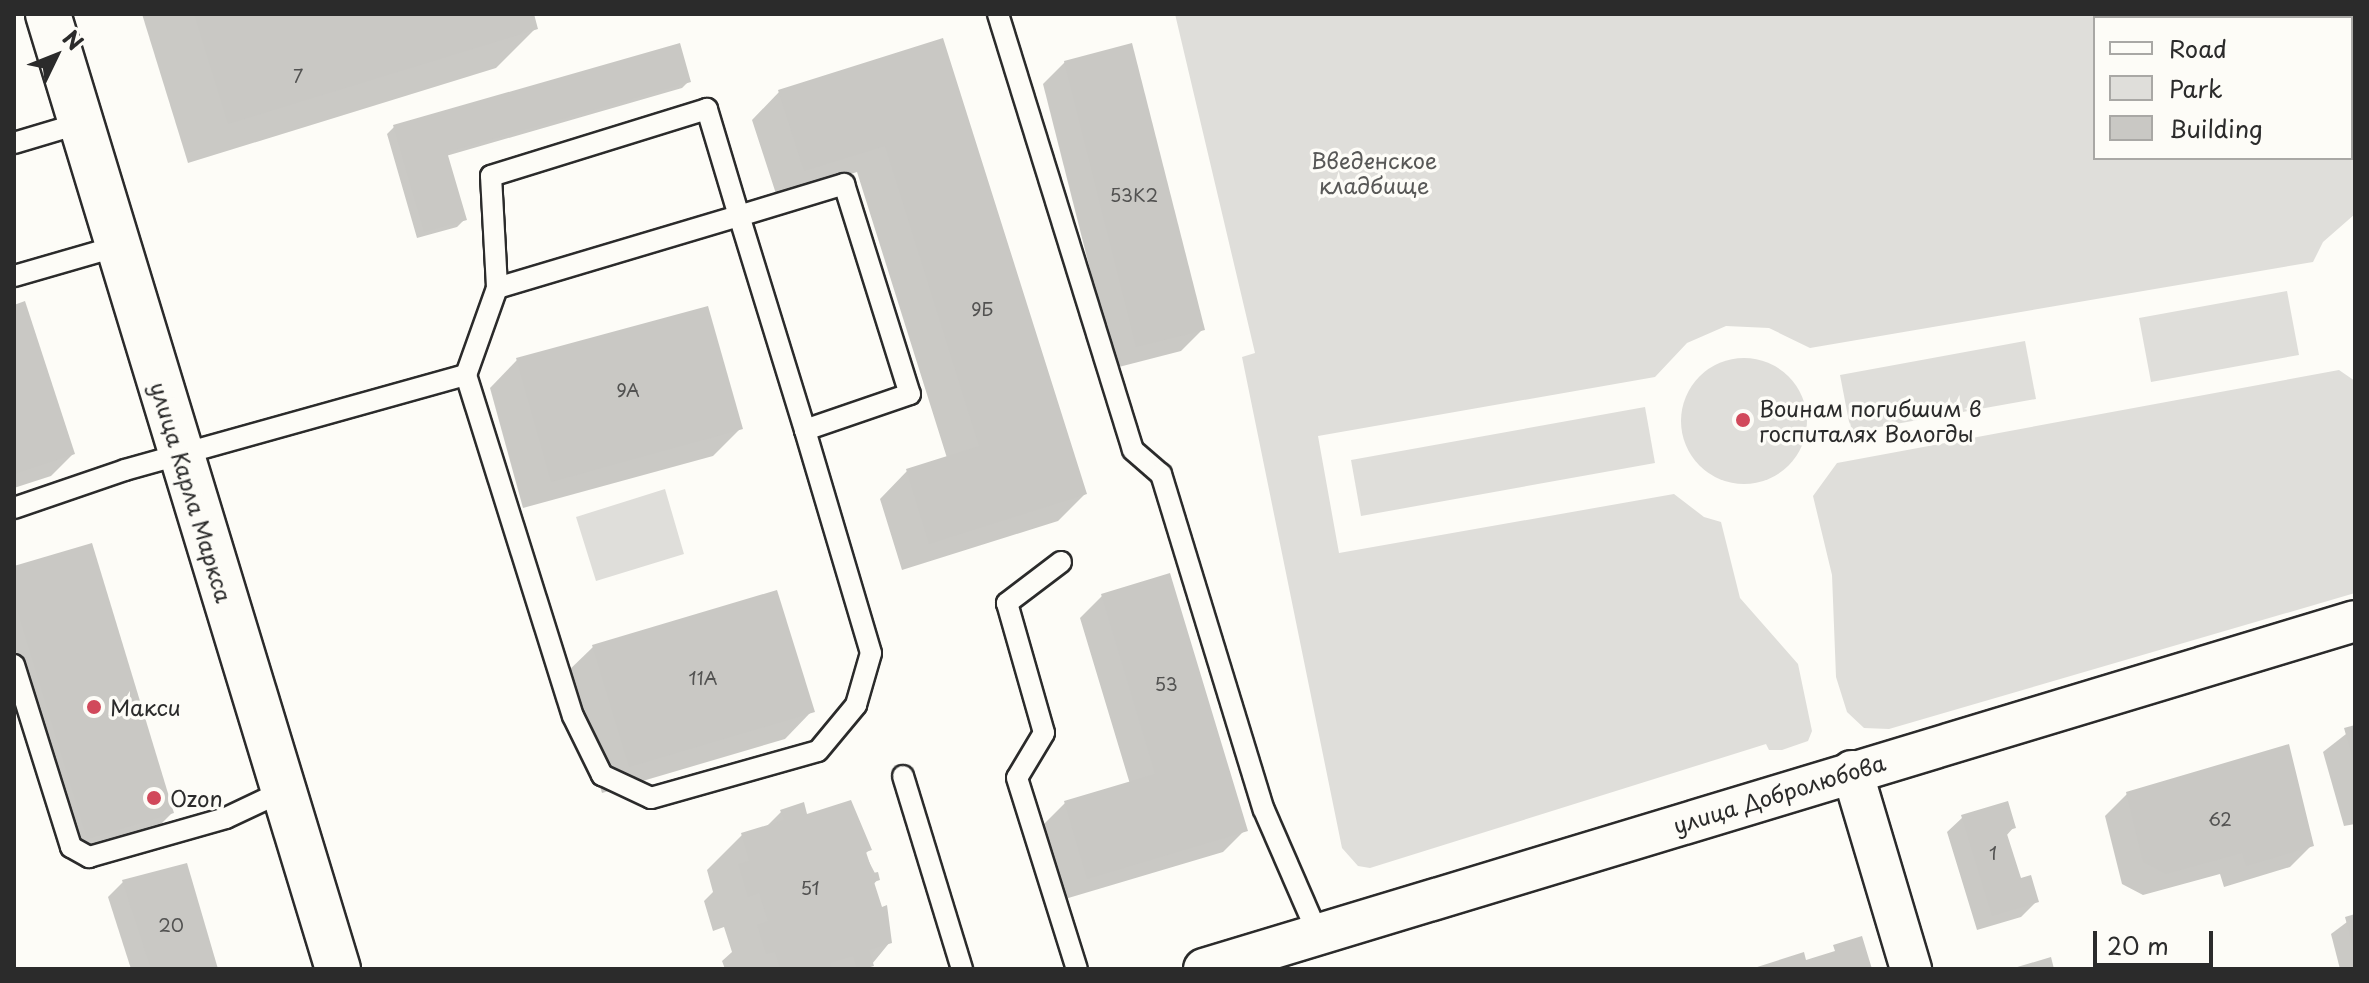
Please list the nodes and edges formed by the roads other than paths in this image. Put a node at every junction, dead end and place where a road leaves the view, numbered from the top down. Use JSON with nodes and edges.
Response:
{"nodes":[{"id":1,"x":48,"y":14,"type":"edge"},
{"id":2,"x":998,"y":14,"type":"edge"},
{"id":3,"x":81,"y":123,"type":"junction"},
{"id":4,"x":14,"y":143,"type":"edge"},
{"id":5,"x":739,"y":216,"type":"junction"},
{"id":6,"x":118,"y":246,"type":"junction"},
{"id":7,"x":14,"y":276,"type":"edge"},
{"id":8,"x":497,"y":288,"type":"junction"},
{"id":9,"x":466,"y":375,"type":"junction"},
{"id":10,"x":805,"y":430,"type":"junction"},
{"id":11,"x":180,"y":455,"type":"junction"},
{"id":12,"x":14,"y":508,"type":"edge"},
{"id":13,"x":1061,"y":562,"type":"dead end"},
{"id":14,"x":2355,"y":621,"type":"edge"},
{"id":15,"x":14,"y":665,"type":"edge"},
{"id":16,"x":1852,"y":771,"type":"junction"},
{"id":17,"x":903,"y":776,"type":"dead end"},
{"id":18,"x":283,"y":791,"type":"junction"},
{"id":19,"x":1318,"y":934,"type":"junction"},
{"id":20,"x":338,"y":969,"type":"edge"},
{"id":21,"x":962,"y":969,"type":"edge"},
{"id":22,"x":1077,"y":969,"type":"edge"},
{"id":23,"x":1204,"y":969,"type":"edge"},
{"id":24,"x":1911,"y":969,"type":"edge"}],
"edges":[{"from":1,"to":3,"type":"street","name":"улица Карла Маркса"},
{"from":2,"to":19,"type":"lane"},
{"from":3,"to":4,"type":"lane"},
{"from":3,"to":6,"type":"street","name":"улица Карла Маркса"},
{"from":5,"to":8,"type":"lane"},
{"from":5,"to":8,"type":"lane"},
{"from":5,"to":10,"type":"lane"},
{"from":5,"to":10,"type":"lane"},
{"from":6,"to":7,"type":"lane"},
{"from":6,"to":11,"type":"street","name":"улица Карла Маркса"},
{"from":8,"to":9,"type":"lane"},
{"from":9,"to":10,"type":"lane"},
{"from":9,"to":11,"type":"lane"},
{"from":11,"to":12,"type":"lane"},
{"from":11,"to":18,"type":"street","name":"улица Карла Маркса"},
{"from":13,"to":22,"type":"lane"},
{"from":14,"to":16,"type":"street","name":"улица Добролюбова"},
{"from":15,"to":18,"type":"lane"},
{"from":16,"to":19,"type":"street","name":"улица Добролюбова"},
{"from":16,"to":24,"type":"street"},
{"from":17,"to":21,"type":"lane"},
{"from":18,"to":20,"type":"street","name":"улица Карла Маркса"},
{"from":19,"to":23,"type":"street","name":"улица Добролюбова"}]}
